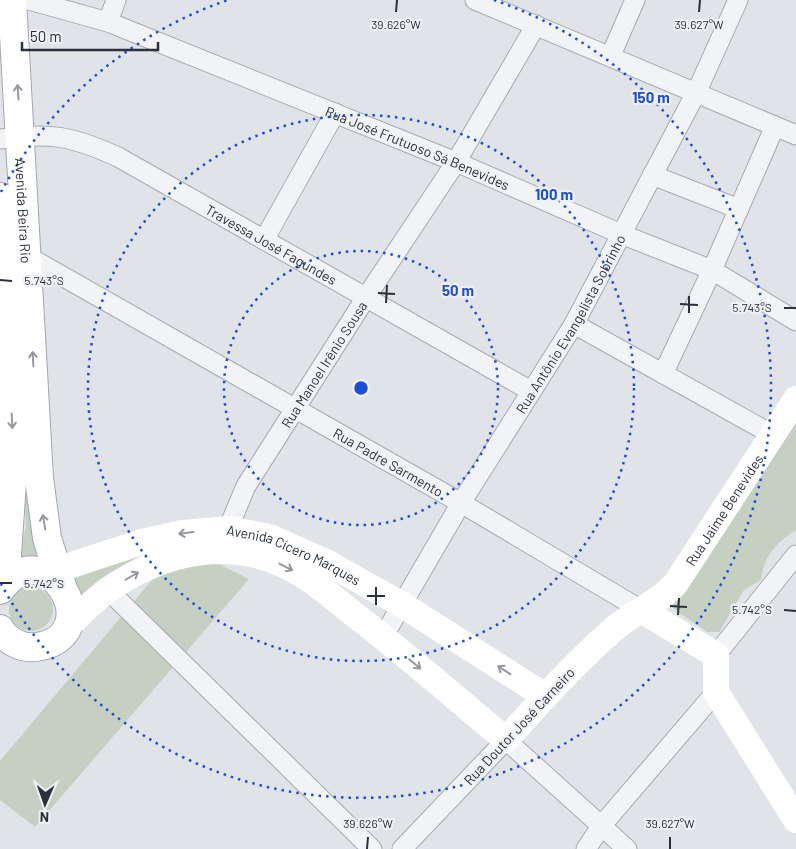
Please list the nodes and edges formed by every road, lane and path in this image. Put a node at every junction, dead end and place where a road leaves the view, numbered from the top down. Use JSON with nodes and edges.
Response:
{"nodes":[{"id":1,"x":12,"y":0,"type":"edge"},
{"id":2,"x":29,"y":0,"type":"edge"},
{"id":3,"x":116,"y":0,"type":"edge"},
{"id":4,"x":474,"y":0,"type":"edge"},
{"id":5,"x":635,"y":0,"type":"edge"},
{"id":6,"x":738,"y":0,"type":"edge"},
{"id":7,"x":108,"y":22,"type":"junction"},
{"id":8,"x":536,"y":25,"type":"junction"},
{"id":9,"x":611,"y":55,"type":"junction"},
{"id":10,"x":697,"y":91,"type":"junction"},
{"id":11,"x":335,"y":113,"type":"junction"},
{"id":12,"x":775,"y":126,"type":"junction"},
{"id":13,"x":796,"y":135,"type":"edge"},
{"id":14,"x":11,"y":137,"type":"edge"},
{"id":15,"x":456,"y":162,"type":"junction"},
{"id":16,"x":652,"y":175,"type":"junction"},
{"id":17,"x":739,"y":209,"type":"junction"},
{"id":18,"x":9,"y":210,"type":"edge"},
{"id":19,"x":621,"y":234,"type":"junction"},
{"id":20,"x":264,"y":240,"type":"junction"},
{"id":21,"x":27,"y":256,"type":"junction"},
{"id":22,"x":712,"y":270,"type":"junction"},
{"id":23,"x":365,"y":299,"type":"junction"},
{"id":24,"x":796,"y":321,"type":"edge"},
{"id":25,"x":574,"y":324,"type":"junction"},
{"id":26,"x":663,"y":374,"type":"junction"},
{"id":27,"x":531,"y":391,"type":"junction"},
{"id":28,"x":796,"y":399,"type":"edge"},
{"id":29,"x":295,"y":410,"type":"junction"},
{"id":30,"x":773,"y":435,"type":"junction"},
{"id":31,"x":461,"y":503,"type":"junction"},
{"id":32,"x":227,"y":540,"type":"junction"},
{"id":33,"x":796,"y":555,"type":"edge"},
{"id":34,"x":54,"y":576,"type":"junction"},
{"id":35,"x":3,"y":586,"type":"edge"},
{"id":36,"x":108,"y":590,"type":"junction"},
{"id":37,"x":401,"y":604,"type":"junction"},
{"id":38,"x":643,"y":611,"type":"junction"},
{"id":39,"x":66,"y":628,"type":"junction"},
{"id":40,"x":0,"y":629,"type":"edge"},
{"id":41,"x":383,"y":637,"type":"junction"},
{"id":42,"x":43,"y":646,"type":"junction"},
{"id":43,"x":716,"y":655,"type":"junction"},
{"id":44,"x":0,"y":659,"type":"edge"},
{"id":45,"x":716,"y":692,"type":"junction"},
{"id":46,"x":545,"y":696,"type":"junction"},
{"id":47,"x":506,"y":740,"type":"junction"},
{"id":48,"x":796,"y":820,"type":"edge"},
{"id":49,"x":602,"y":825,"type":"junction"},
{"id":50,"x":372,"y":849,"type":"edge"},
{"id":51,"x":402,"y":849,"type":"edge"},
{"id":52,"x":586,"y":849,"type":"edge"},
{"id":53,"x":627,"y":849,"type":"edge"}],
"edges":[{"from":14,"to":1,"type":"main road","name":"Avenida Beira Rio","one_way":true},
{"from":2,"to":7,"type":"street","name":"Rua José Frutuoso Sá Benevides"},
{"from":3,"to":7,"type":"street"},
{"from":4,"to":8,"type":"street"},
{"from":5,"to":9,"type":"street"},
{"from":6,"to":10,"type":"street","name":"Rua Antônio Evangelista Sobrinho"},
{"from":7,"to":11,"type":"street","name":"Rua José Frutuoso Sá Benevides"},
{"from":8,"to":9,"type":"street"},
{"from":8,"to":15,"type":"street","name":"Rua Manoel Irênio Sousa"},
{"from":9,"to":10,"type":"street"},
{"from":10,"to":12,"type":"street"},
{"from":10,"to":16,"type":"street","name":"Rua Antônio Evangelista Sobrinho"},
{"from":11,"to":15,"type":"street","name":"Rua José Frutuoso Sá Benevides"},
{"from":11,"to":20,"type":"street"},
{"from":12,"to":13,"type":"street"},
{"from":12,"to":17,"type":"street"},
{"from":14,"to":18,"type":"main road","name":"Avenida Beira Rio"},
{"from":14,"to":20,"type":"street","name":"Travessa José Fagundes"},
{"from":15,"to":19,"type":"street","name":"Rua José Frutuoso Sá Benevides"},
{"from":15,"to":23,"type":"street","name":"Rua Manoel Irênio Sousa"},
{"from":16,"to":17,"type":"street"},
{"from":16,"to":19,"type":"street","name":"Rua Antônio Evangelista Sobrinho"},
{"from":17,"to":22,"type":"street"},
{"from":18,"to":21,"type":"main road","name":"Avenida Beira Rio"},
{"from":18,"to":35,"type":"main road","name":"Avenida Beira Rio","one_way":true},
{"from":19,"to":22,"type":"street","name":"Rua José Frutuoso Sá Benevides"},
{"from":19,"to":25,"type":"street","name":"Rua Antônio Evangelista Sobrinho"},
{"from":20,"to":23,"type":"street","name":"Travessa José Fagundes"},
{"from":21,"to":29,"type":"street","name":"Rua Padre Sarmento"},
{"from":34,"to":21,"type":"main road","name":"Avenida Beira Rio","one_way":true},
{"from":22,"to":24,"type":"street","name":"Rua José Frutuoso Sá Benevides"},
{"from":22,"to":26,"type":"street"},
{"from":23,"to":27,"type":"street","name":"Travessa José Fagundes"},
{"from":23,"to":29,"type":"street","name":"Rua Manoel Irênio Sousa"},
{"from":25,"to":26,"type":"street"},
{"from":25,"to":27,"type":"street","name":"Rua Antônio Evangelista Sobrinho"},
{"from":26,"to":30,"type":"street"},
{"from":27,"to":31,"type":"street","name":"Rua Antônio Evangelista Sobrinho"},
{"from":28,"to":30,"type":"main road","name":"Rua Jaime Benevides"},
{"from":29,"to":31,"type":"street","name":"Rua Padre Sarmento"},
{"from":29,"to":32,"type":"street","name":"Rua Manoel Irênio Sousa"},
{"from":30,"to":38,"type":"main road","name":"Rua Jaime Benevides"},
{"from":31,"to":37,"type":"street","name":"Rua Antônio Evangelista Sobrinho"},
{"from":31,"to":38,"type":"street","name":"Rua Padre Sarmento"},
{"from":32,"to":34,"type":"main road","name":"Avenida Cícero Marques","one_way":true},
{"from":36,"to":32,"type":"main road","name":"Avenida Cícero Marques","one_way":true},
{"from":32,"to":37,"type":"main road","name":"Avenida Cícero Marques"},
{"from":32,"to":41,"type":"main road","name":"Avenida Cícero Marques","one_way":true},
{"from":33,"to":43,"type":"street"},
{"from":34,"to":35,"type":"main road"},
{"from":34,"to":39,"type":"main road","name":"Avenida Beira Rio"},
{"from":36,"to":39,"type":"main road","name":"Avenida Cícero Marques"},
{"from":36,"to":50,"type":"street"},
{"from":37,"to":41,"type":"street","name":"Rua Antônio Evangelista Sobrinho"},
{"from":46,"to":37,"type":"main road","name":"Avenida Cícero Marques","one_way":true},
{"from":38,"to":43,"type":"main road","name":"Rua Padre Sarmento"},
{"from":38,"to":46,"type":"main road","name":"Rua Doutor José Carneiro"},
{"from":39,"to":42,"type":"main road"},
{"from":40,"to":42,"type":"main road"},
{"from":41,"to":47,"type":"main road","name":"Avenida Cícero Marques","one_way":true},
{"from":42,"to":44,"type":"main road"},
{"from":43,"to":45,"type":"main road"},
{"from":45,"to":48,"type":"main road"},
{"from":45,"to":49,"type":"street"},
{"from":46,"to":47,"type":"main road","name":"Rua Doutor José Carneiro"},
{"from":47,"to":49,"type":"street"},
{"from":47,"to":51,"type":"street","name":"Rua Doutor José Carneiro"},
{"from":49,"to":52,"type":"street"},
{"from":49,"to":53,"type":"street"}]}
